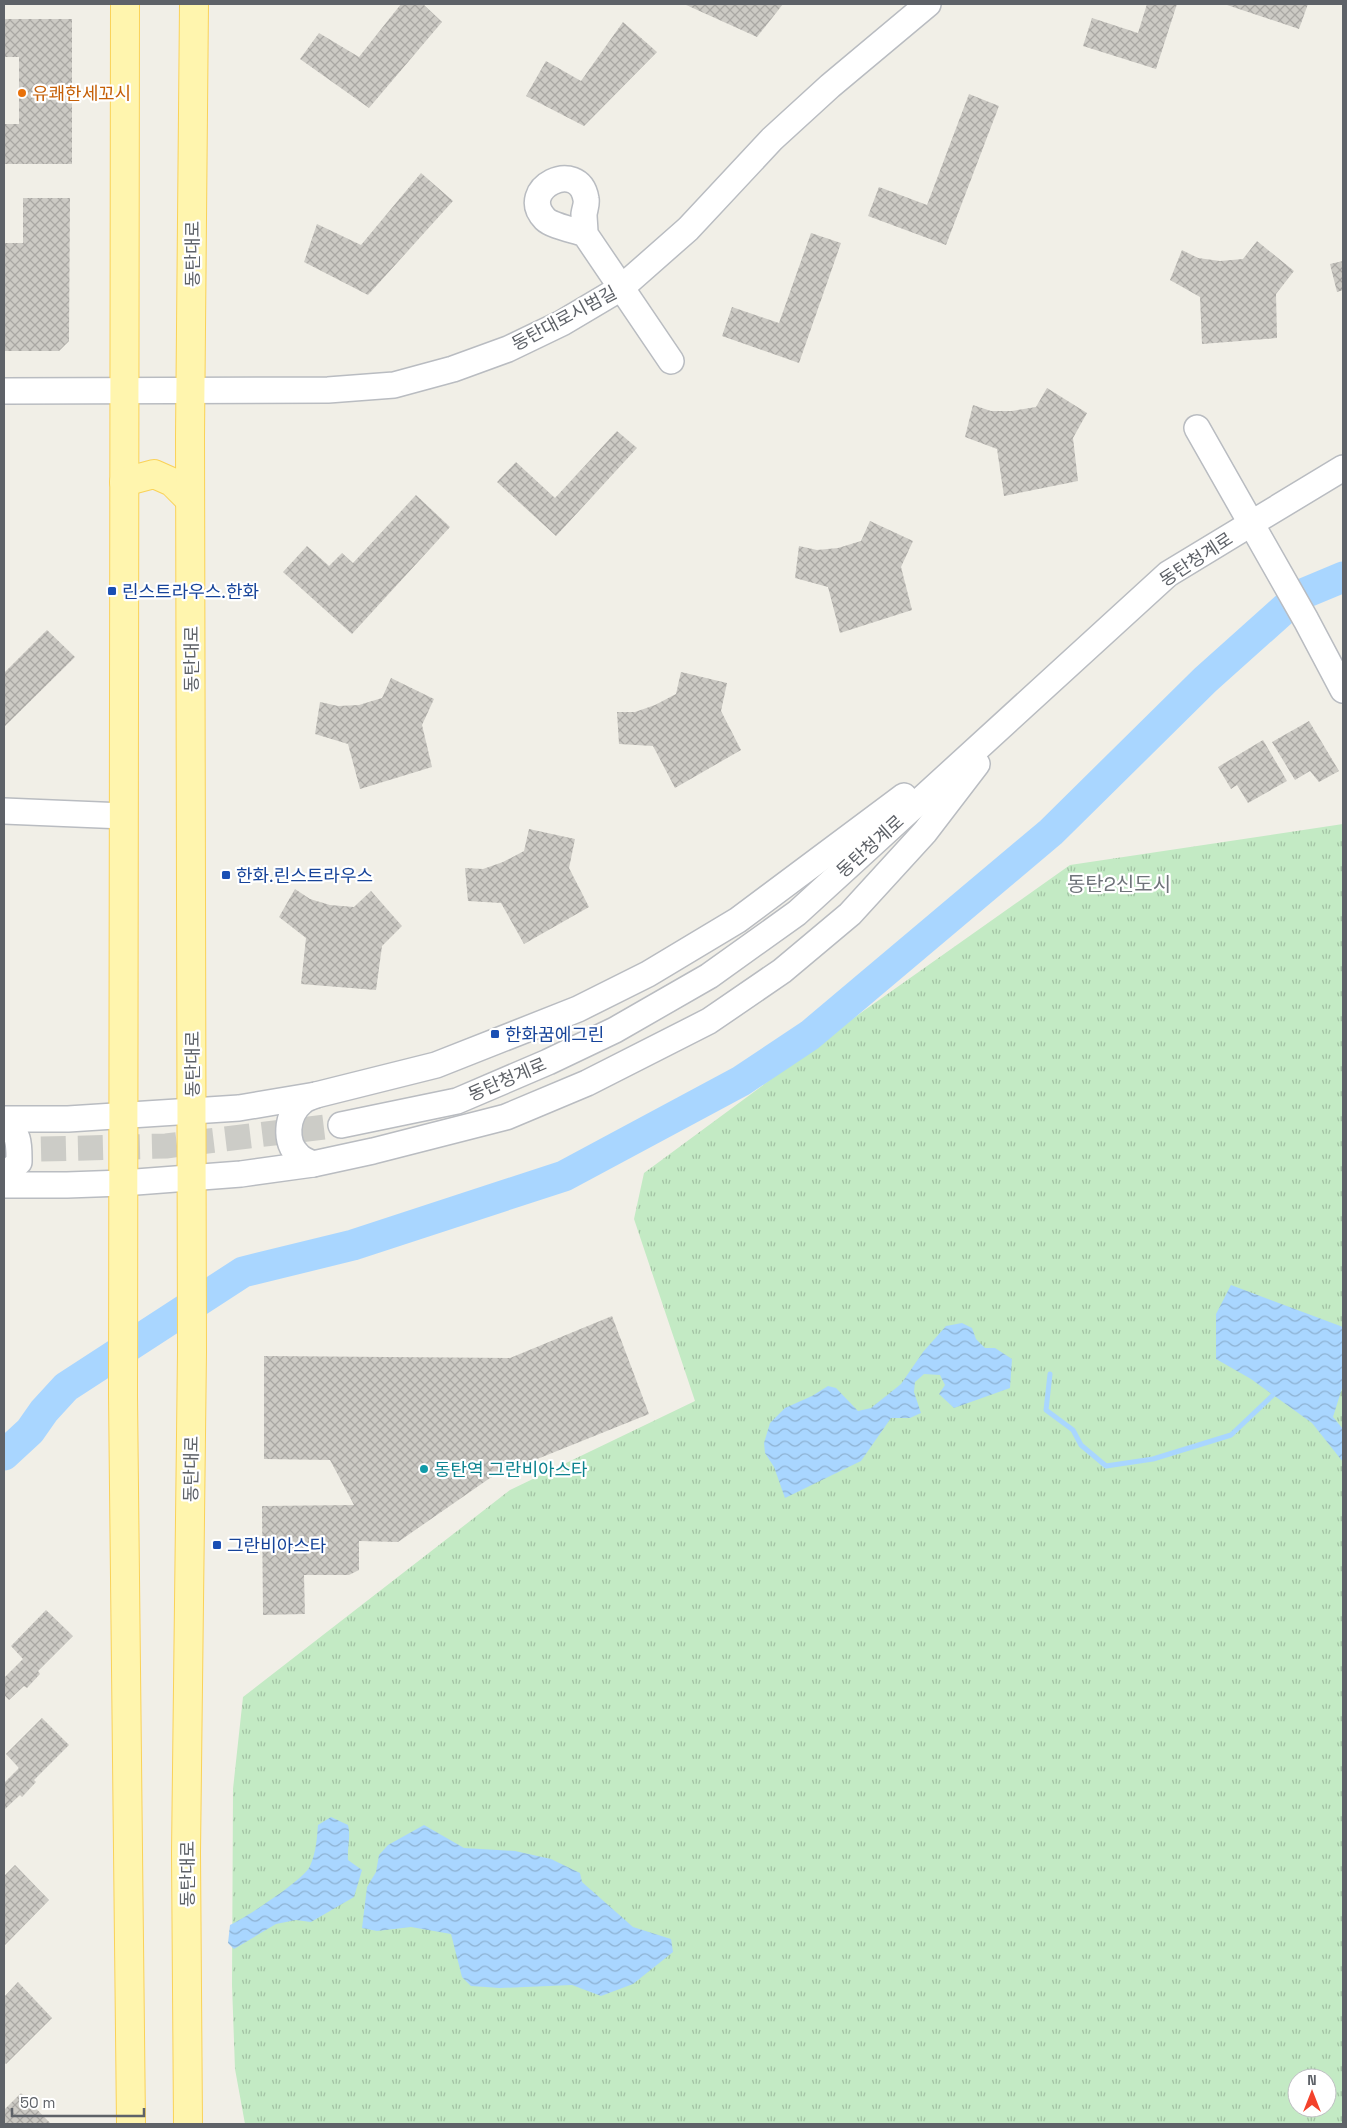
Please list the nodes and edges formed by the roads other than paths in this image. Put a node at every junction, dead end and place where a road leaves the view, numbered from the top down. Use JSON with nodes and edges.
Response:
{"nodes":[{"id":1,"x":125,"y":4,"type":"edge"},
{"id":2,"x":194,"y":4,"type":"edge"},
{"id":3,"x":928,"y":4,"type":"edge"},
{"id":4,"x":578,"y":225,"type":"dead end"},
{"id":5,"x":621,"y":288,"type":"junction"},
{"id":6,"x":670,"y":361,"type":"dead end"},
{"id":7,"x":4,"y":391,"type":"edge"},
{"id":8,"x":124,"y":391,"type":"junction"},
{"id":9,"x":191,"y":391,"type":"junction"},
{"id":10,"x":1197,"y":428,"type":"dead end"},
{"id":11,"x":1343,"y":468,"type":"edge"},
{"id":12,"x":124,"y":482,"type":"junction"},
{"id":13,"x":190,"y":500,"type":"junction"},
{"id":14,"x":1251,"y":524,"type":"junction"},
{"id":15,"x":1343,"y":688,"type":"edge"},
{"id":16,"x":1014,"y":714,"type":"junction"},
{"id":17,"x":4,"y":810,"type":"edge"},
{"id":18,"x":124,"y":816,"type":"junction"},
{"id":19,"x":316,"y":1095,"type":"junction"},
{"id":20,"x":191,"y":1112,"type":"junction"},
{"id":21,"x":123,"y":1117,"type":"junction"},
{"id":22,"x":4,"y":1119,"type":"edge"},
{"id":23,"x":4,"y":1124,"type":"edge"},
{"id":24,"x":341,"y":1124,"type":"tunnel mouth"},
{"id":25,"x":313,"y":1164,"type":"junction"},
{"id":26,"x":4,"y":1177,"type":"edge"},
{"id":27,"x":191,"y":1177,"type":"junction"},
{"id":28,"x":123,"y":1182,"type":"junction"},
{"id":29,"x":4,"y":1185,"type":"edge"},
{"id":30,"x":131,"y":2124,"type":"edge"},
{"id":31,"x":188,"y":2124,"type":"edge"}],
"edges":[{"from":1,"to":8,"type":"main road"},
{"from":2,"to":9,"type":"main road","name":"동탄대로"},
{"from":3,"to":5,"type":"street","name":"동탄대로시범길"},
{"from":4,"to":5,"type":"street"},
{"from":5,"to":6,"type":"street"},
{"from":5,"to":9,"type":"street","name":"동탄대로시범길"},
{"from":7,"to":8,"type":"street","name":"동탄대로시범길"},
{"from":8,"to":9,"type":"street","name":"동탄대로시범길"},
{"from":8,"to":12,"type":"main road"},
{"from":9,"to":13,"type":"main road","name":"동탄대로"},
{"from":10,"to":14,"type":"street"},
{"from":11,"to":14,"type":"street","name":"동탄청계로"},
{"from":12,"to":13,"type":"main road"},
{"from":12,"to":18,"type":"main road"},
{"from":13,"to":20,"type":"main road","name":"동탄대로"},
{"from":14,"to":15,"type":"street"},
{"from":14,"to":16,"type":"street","name":"동탄청계로"},
{"from":16,"to":19,"type":"street"},
{"from":16,"to":24,"type":"street","name":"동탄청계로"},
{"from":16,"to":25,"type":"street"},
{"from":17,"to":18,"type":"street"},
{"from":18,"to":21,"type":"main road"},
{"from":19,"to":20,"type":"street"},
{"from":19,"to":25,"type":"street"},
{"from":20,"to":21,"type":"street"},
{"from":20,"to":27,"type":"main road","name":"동탄대로"},
{"from":21,"to":22,"type":"street"},
{"from":21,"to":28,"type":"main road"},
{"from":23,"to":26,"type":"street"},
{"from":25,"to":27,"type":"street"},
{"from":27,"to":28,"type":"street"},
{"from":27,"to":31,"type":"main road","name":"동탄대로"},
{"from":28,"to":29,"type":"street"},
{"from":28,"to":30,"type":"main road"}]}
